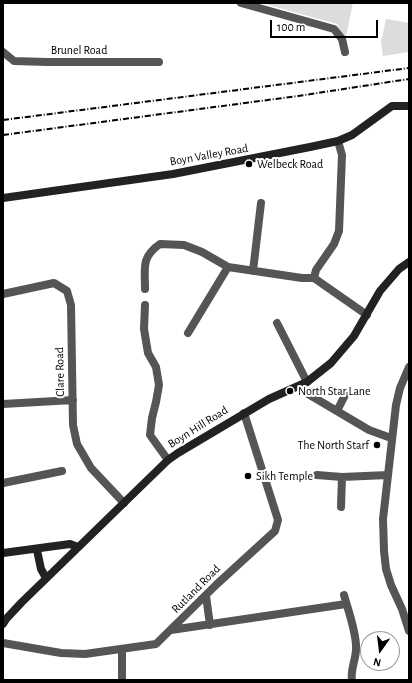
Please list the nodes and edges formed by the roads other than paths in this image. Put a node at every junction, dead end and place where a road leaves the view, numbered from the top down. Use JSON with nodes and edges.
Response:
{"nodes":[{"id":1,"x":241,"y":3,"type":"edge"},
{"id":2,"x":3,"y":52,"type":"edge"},
{"id":3,"x":345,"y":52,"type":"dead end"},
{"id":4,"x":159,"y":62,"type":"dead end"},
{"id":5,"x":409,"y":106,"type":"edge"},
{"id":6,"x":338,"y":141,"type":"junction"},
{"id":7,"x":3,"y":198,"type":"edge"},
{"id":8,"x":261,"y":203,"type":"dead end"},
{"id":9,"x":409,"y":262,"type":"edge"},
{"id":10,"x":228,"y":267,"type":"junction"},
{"id":11,"x":253,"y":271,"type":"junction"},
{"id":12,"x":314,"y":278,"type":"junction"},
{"id":13,"x":145,"y":289,"type":"dead end"},
{"id":14,"x":3,"y":294,"type":"edge"},
{"id":15,"x":145,"y":305,"type":"dead end"},
{"id":16,"x":367,"y":315,"type":"junction"},
{"id":17,"x":277,"y":323,"type":"dead end"},
{"id":18,"x":188,"y":333,"type":"dead end"},
{"id":19,"x":409,"y":367,"type":"edge"},
{"id":20,"x":307,"y":382,"type":"junction"},
{"id":21,"x":303,"y":391,"type":"dead end"},
{"id":22,"x":345,"y":395,"type":"dead end"},
{"id":23,"x":73,"y":400,"type":"junction"},
{"id":24,"x":3,"y":404,"type":"edge"},
{"id":25,"x":336,"y":411,"type":"junction"},
{"id":26,"x":244,"y":413,"type":"junction"},
{"id":27,"x":391,"y":438,"type":"junction"},
{"id":28,"x":168,"y":460,"type":"junction"},
{"id":29,"x":62,"y":470,"type":"dead end"},
{"id":30,"x":317,"y":475,"type":"dead end"},
{"id":31,"x":388,"y":475,"type":"junction"},
{"id":32,"x":342,"y":477,"type":"junction"},
{"id":33,"x":3,"y":482,"type":"edge"},
{"id":34,"x":124,"y":503,"type":"junction"},
{"id":35,"x":341,"y":507,"type":"dead end"},
{"id":36,"x":78,"y":547,"type":"junction"},
{"id":37,"x":37,"y":550,"type":"junction"},
{"id":38,"x":3,"y":553,"type":"edge"},
{"id":39,"x":46,"y":578,"type":"junction"},
{"id":40,"x":344,"y":595,"type":"dead end"},
{"id":41,"x":206,"y":596,"type":"junction"},
{"id":42,"x":346,"y":604,"type":"junction"},
{"id":43,"x":3,"y":624,"type":"edge"},
{"id":44,"x":210,"y":624,"type":"junction"},
{"id":45,"x":171,"y":630,"type":"junction"},
{"id":46,"x":409,"y":631,"type":"edge"},
{"id":47,"x":3,"y":643,"type":"edge"},
{"id":48,"x":122,"y":649,"type":"junction"},
{"id":49,"x":122,"y":680,"type":"edge"},
{"id":50,"x":352,"y":680,"type":"edge"}],
"edges":[{"from":1,"to":3,"type":"street"},
{"from":2,"to":4,"type":"street","name":"Brunel Road"},
{"from":5,"to":6,"type":"street","name":"Boyn Valley Road"},
{"from":6,"to":7,"type":"street","name":"Boyn Valley Road"},
{"from":6,"to":12,"type":"street"},
{"from":8,"to":11,"type":"street"},
{"from":9,"to":16,"type":"street","name":"Boyn Hill Road"},
{"from":10,"to":11,"type":"street"},
{"from":10,"to":13,"type":"street"},
{"from":10,"to":18,"type":"street"},
{"from":11,"to":12,"type":"street"},
{"from":12,"to":16,"type":"street"},
{"from":14,"to":23,"type":"street","name":"Clare Road"},
{"from":15,"to":28,"type":"street"},
{"from":16,"to":20,"type":"street","name":"Boyn Hill Road"},
{"from":17,"to":20,"type":"street"},
{"from":19,"to":27,"type":"street"},
{"from":20,"to":26,"type":"street","name":"Boyn Hill Road"},
{"from":21,"to":25,"type":"street"},
{"from":22,"to":25,"type":"street"},
{"from":23,"to":24,"type":"street"},
{"from":23,"to":34,"type":"street","name":"Clare Road"},
{"from":25,"to":27,"type":"street"},
{"from":26,"to":28,"type":"street","name":"Boyn Hill Road"},
{"from":26,"to":41,"type":"street","name":"Rutland Road"},
{"from":27,"to":31,"type":"street"},
{"from":28,"to":34,"type":"street","name":"Boyn Hill Road"},
{"from":29,"to":33,"type":"street"},
{"from":30,"to":32,"type":"street"},
{"from":31,"to":32,"type":"street"},
{"from":31,"to":46,"type":"street"},
{"from":32,"to":35,"type":"street"},
{"from":34,"to":36,"type":"street","name":"Boyn Hill Road"},
{"from":36,"to":37,"type":"street"},
{"from":36,"to":39,"type":"street","name":"Boyn Hill Road"},
{"from":37,"to":38,"type":"street"},
{"from":37,"to":39,"type":"street"},
{"from":39,"to":43,"type":"street","name":"Boyn Hill Road"},
{"from":40,"to":42,"type":"street"},
{"from":41,"to":44,"type":"street"},
{"from":41,"to":45,"type":"street","name":"Rutland Road"},
{"from":42,"to":44,"type":"street"},
{"from":42,"to":50,"type":"street"},
{"from":44,"to":45,"type":"street"},
{"from":45,"to":48,"type":"street","name":"Rutland Road"},
{"from":47,"to":48,"type":"street","name":"Rutland Road"},
{"from":48,"to":49,"type":"street"}]}
